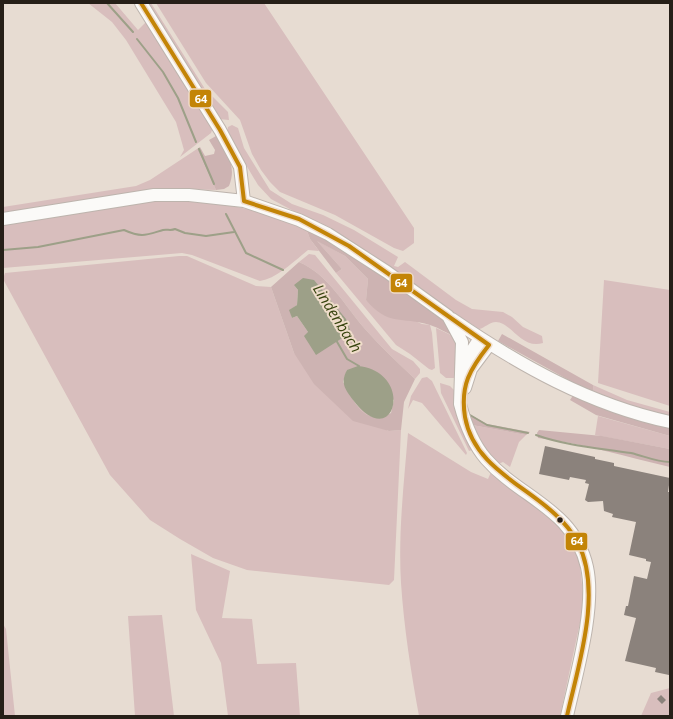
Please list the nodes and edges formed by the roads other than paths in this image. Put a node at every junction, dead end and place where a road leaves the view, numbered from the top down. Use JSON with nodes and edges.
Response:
{"nodes":[{"id":1,"x":141,"y":3,"type":"edge"},
{"id":2,"x":244,"y":201,"type":"junction"},
{"id":3,"x":3,"y":219,"type":"edge"},
{"id":4,"x":448,"y":316,"type":"junction"},
{"id":5,"x":485,"y":342,"type":"junction"},
{"id":6,"x":462,"y":370,"type":"junction"},
{"id":7,"x":670,"y":422,"type":"edge"},
{"id":8,"x":466,"y":423,"type":"junction"},
{"id":9,"x":567,"y":716,"type":"edge"}],
"edges":[{"from":1,"to":2,"type":"main road"},
{"from":2,"to":3,"type":"main road"},
{"from":2,"to":4,"type":"main road"},
{"from":4,"to":5,"type":"main road"},
{"from":4,"to":6,"type":"main road"},
{"from":5,"to":6,"type":"main road"},
{"from":5,"to":7,"type":"main road"},
{"from":5,"to":8,"type":"main road"},
{"from":6,"to":8,"type":"main road"},
{"from":8,"to":9,"type":"main road"}]}
